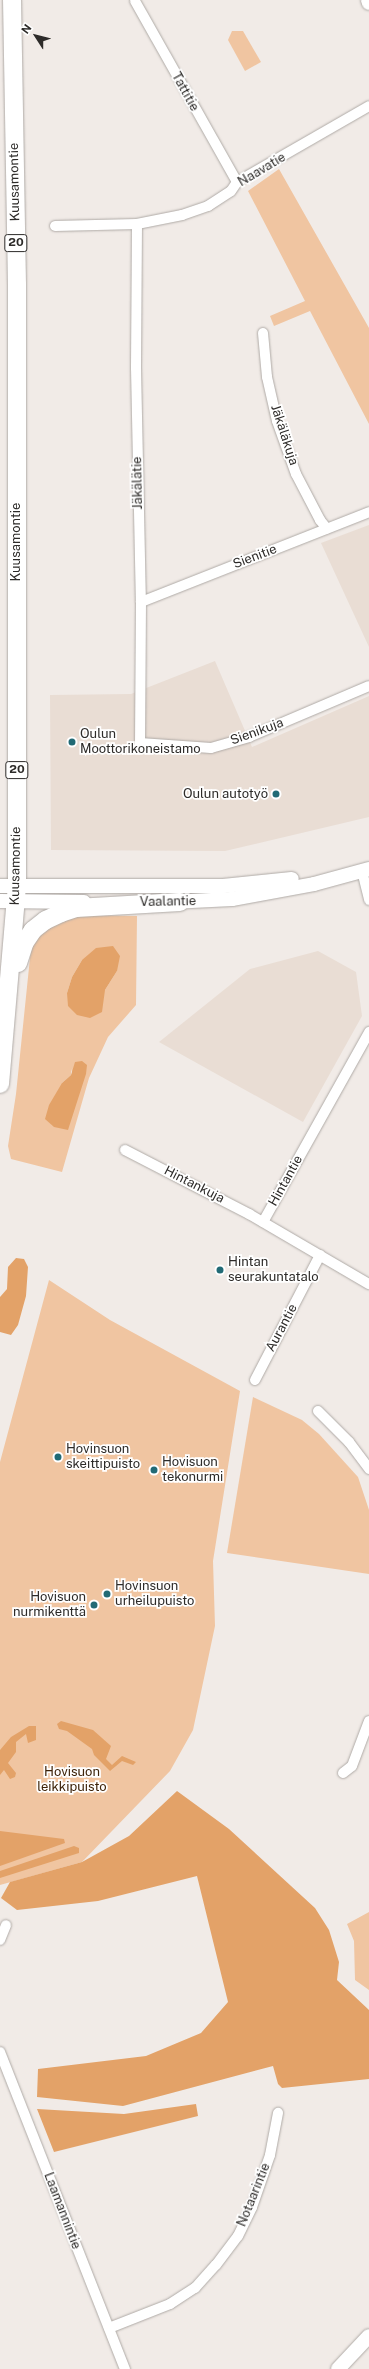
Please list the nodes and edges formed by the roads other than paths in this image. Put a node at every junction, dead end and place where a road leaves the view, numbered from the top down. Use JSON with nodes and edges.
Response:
{"nodes":[{"id":1,"x":12,"y":0,"type":"edge"},
{"id":2,"x":135,"y":1,"type":"edge"},
{"id":3,"x":369,"y":106,"type":"edge"},
{"id":4,"x":237,"y":182,"type":"junction"},
{"id":5,"x":137,"y":224,"type":"junction"},
{"id":6,"x":55,"y":226,"type":"dead end"},
{"id":7,"x":263,"y":333,"type":"dead end"},
{"id":8,"x":369,"y":512,"type":"edge"},
{"id":9,"x":327,"y":529,"type":"junction"},
{"id":10,"x":141,"y":602,"type":"junction"},
{"id":11,"x":369,"y":686,"type":"edge"},
{"id":12,"x":140,"y":743,"type":"joint"},
{"id":13,"x":365,"y":870,"type":"edge"},
{"id":14,"x":334,"y":877,"type":"junction"},
{"id":15,"x":8,"y":894,"type":"edge"},
{"id":16,"x":369,"y":900,"type":"edge"},
{"id":17,"x":180,"y":902,"type":"junction"},
{"id":18,"x":11,"y":976,"type":"junction"},
{"id":19,"x":369,"y":1032,"type":"edge"},
{"id":20,"x":0,"y":1084,"type":"edge"},
{"id":21,"x":125,"y":1150,"type":"dead end"},
{"id":22,"x":263,"y":1222,"type":"junction"},
{"id":23,"x":320,"y":1255,"type":"junction"},
{"id":24,"x":369,"y":1284,"type":"edge"},
{"id":25,"x":255,"y":1380,"type":"dead end"},
{"id":26,"x":318,"y":1411,"type":"dead end"},
{"id":27,"x":369,"y":1469,"type":"edge"},
{"id":28,"x":369,"y":1721,"type":"edge"},
{"id":29,"x":343,"y":1773,"type":"dead end"},
{"id":30,"x":6,"y":1925,"type":"dead end"},
{"id":31,"x":0,"y":1940,"type":"edge"},
{"id":32,"x":0,"y":2052,"type":"edge"},
{"id":33,"x":278,"y":2113,"type":"dead end"},
{"id":34,"x":110,"y":2328,"type":"junction"},
{"id":35,"x":369,"y":2336,"type":"edge"},
{"id":36,"x":125,"y":2369,"type":"edge"},
{"id":37,"x":338,"y":2369,"type":"edge"}],
"edges":[{"from":1,"to":15,"type":"highway","name":"Kuusamontie","number":"20"},
{"from":2,"to":4,"type":"street","name":"Tattitie"},
{"from":3,"to":4,"type":"street","name":"Naavatie"},
{"from":4,"to":5,"type":"street","name":"Naavatie"},
{"from":5,"to":6,"type":"street","name":"Naavatie"},
{"from":5,"to":10,"type":"street","name":"Jäkälätie"},
{"from":7,"to":9,"type":"street","name":"Jäkäläkuja"},
{"from":8,"to":9,"type":"street","name":"Sienitie"},
{"from":9,"to":10,"type":"street","name":"Sienitie"},
{"from":10,"to":12,"type":"street","name":"Jäkälätie"},
{"from":11,"to":12,"type":"street","name":"Sienikuja"},
{"from":13,"to":14,"type":"street","name":"Vaalantie"},
{"from":13,"to":16,"type":"street"},
{"from":14,"to":15,"type":"street","name":"Vaalantie"},
{"from":14,"to":17,"type":"street","name":"Vaalantie"},
{"from":15,"to":17,"type":"street","name":"Vaalantie"},
{"from":15,"to":18,"type":"highway","name":"Kuusamontie","number":"20"},
{"from":17,"to":18,"type":"highway"},
{"from":18,"to":20,"type":"highway","name":"Kuusamontie","number":"20"},
{"from":19,"to":22,"type":"street","name":"Hintantie"},
{"from":21,"to":22,"type":"street","name":"Hintankuja"},
{"from":22,"to":23,"type":"street","name":"Hintantie"},
{"from":23,"to":24,"type":"street","name":"Hintantie"},
{"from":23,"to":25,"type":"street","name":"Aurantie"},
{"from":26,"to":27,"type":"street"},
{"from":28,"to":29,"type":"street"},
{"from":30,"to":31,"type":"street"},
{"from":32,"to":34,"type":"street","name":"Laamannintie"},
{"from":33,"to":34,"type":"street","name":"Notaarintie"},
{"from":34,"to":36,"type":"street","name":"Laamannintie"},
{"from":35,"to":37,"type":"street"}]}
